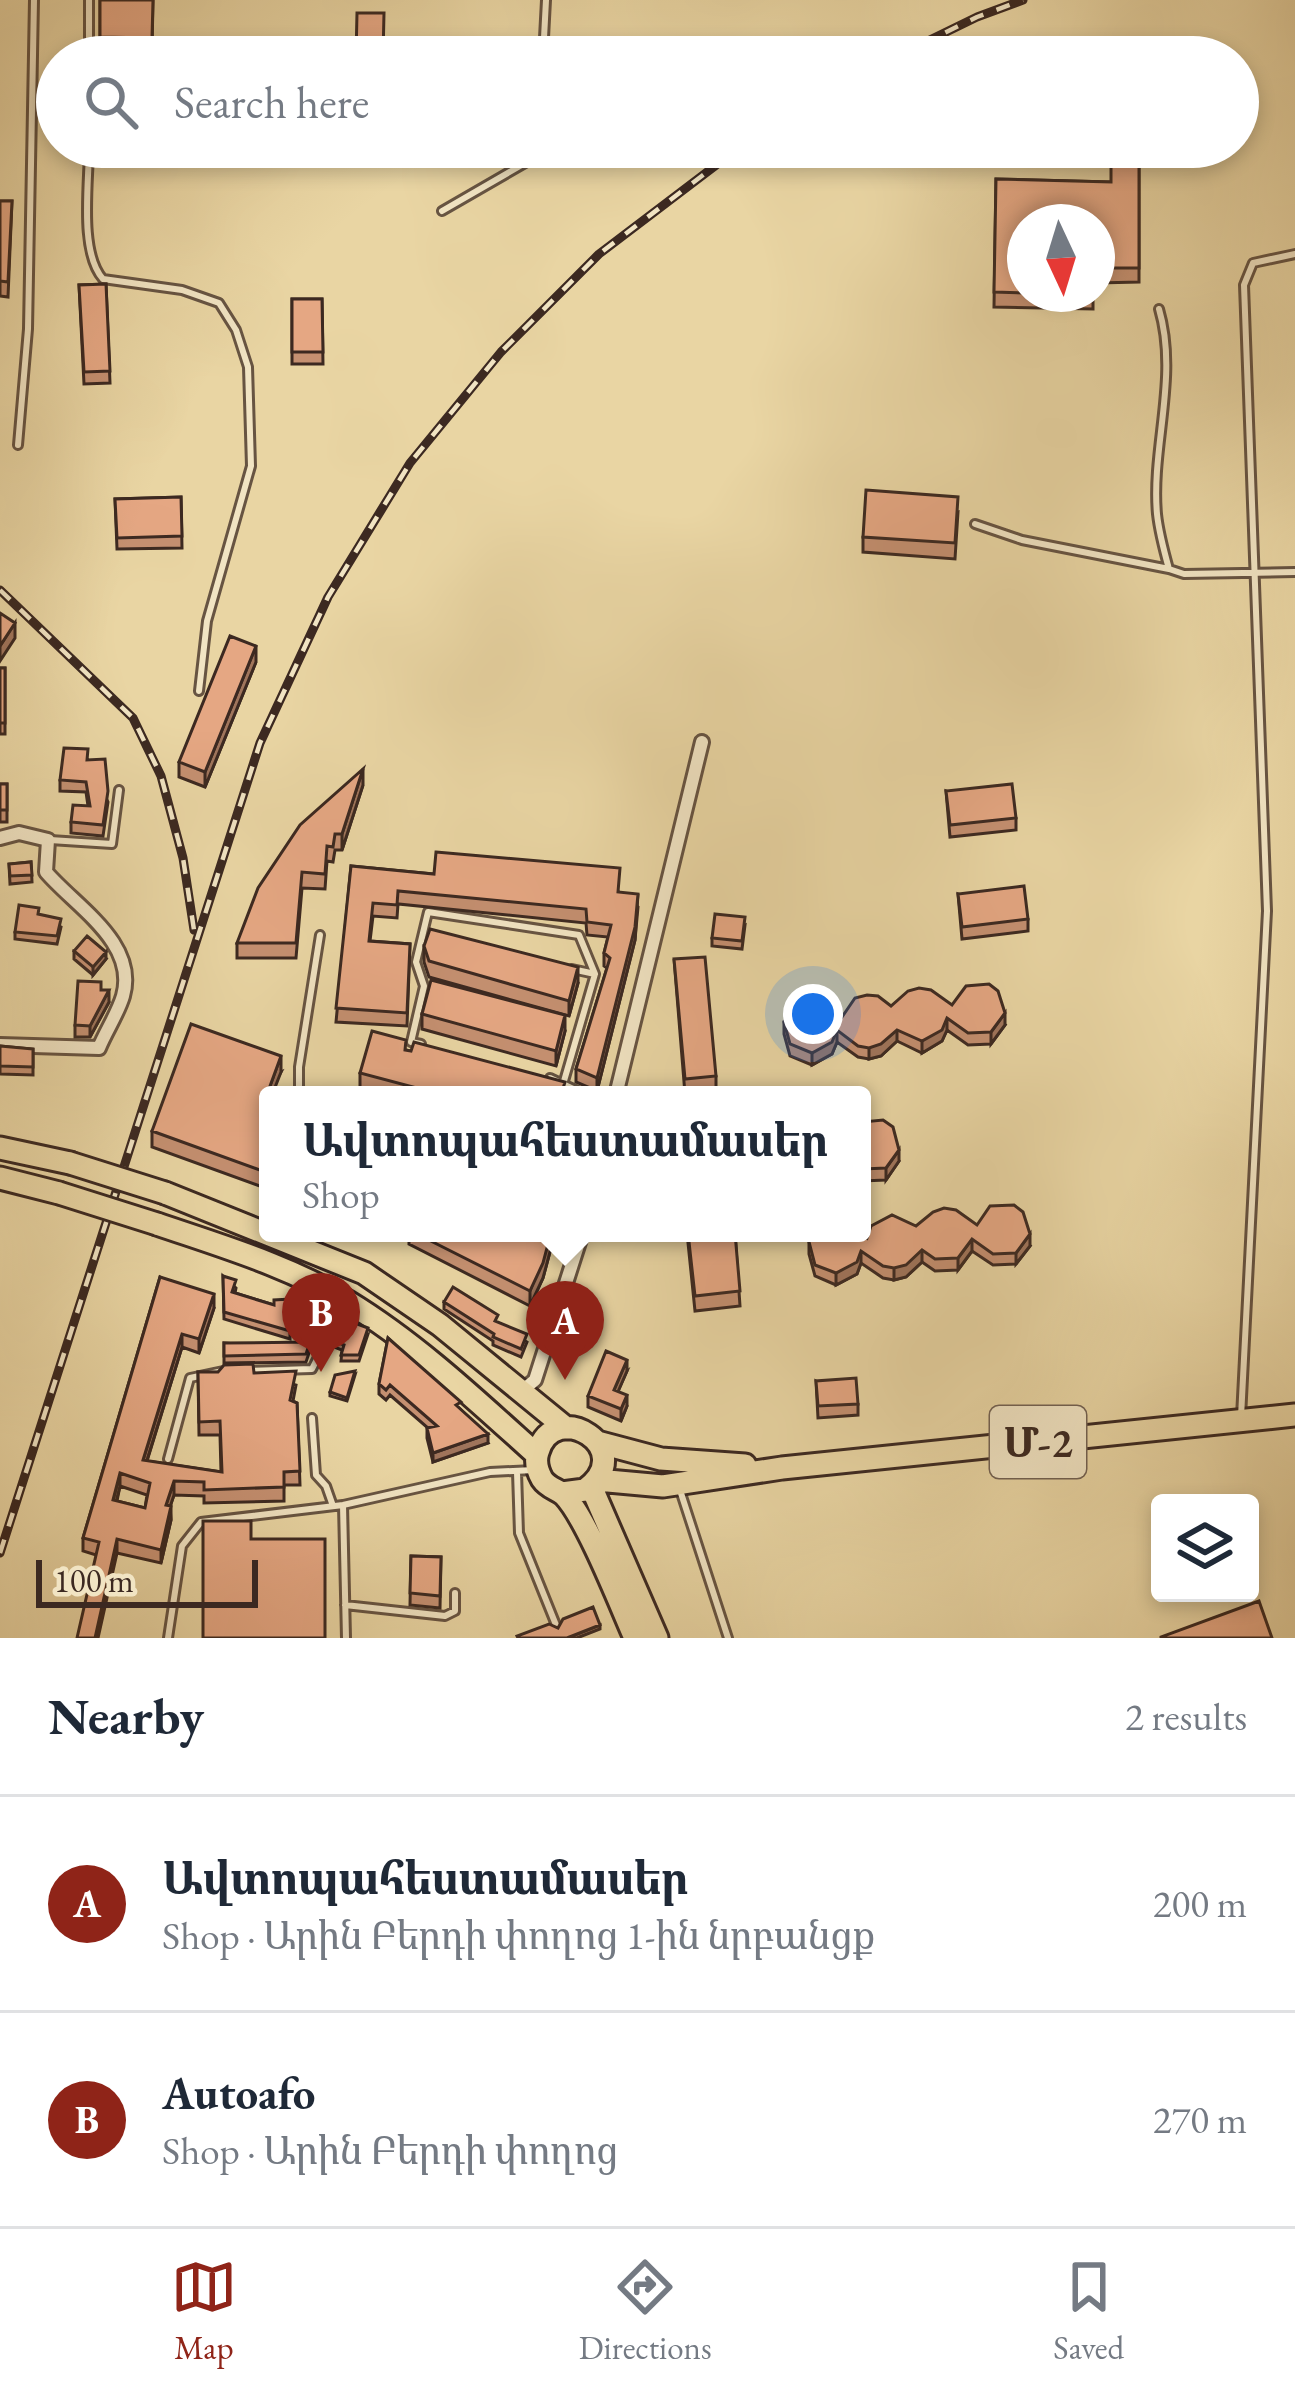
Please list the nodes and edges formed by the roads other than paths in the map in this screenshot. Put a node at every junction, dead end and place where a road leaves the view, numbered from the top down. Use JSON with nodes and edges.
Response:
{"nodes":[{"id":1,"x":34,"y":0,"type":"edge"},
{"id":2,"x":89,"y":0,"type":"edge"},
{"id":3,"x":546,"y":0,"type":"edge"},
{"id":4,"x":89,"y":36,"type":"edge"},
{"id":5,"x":544,"y":36,"type":"edge"},
{"id":6,"x":89,"y":168,"type":"edge"},
{"id":7,"x":516,"y":168,"type":"edge"},
{"id":8,"x":442,"y":211,"type":"dead end"},
{"id":9,"x":1295,"y":254,"type":"edge"},
{"id":10,"x":1159,"y":309,"type":"dead end"},
{"id":11,"x":18,"y":445,"type":"dead end"},
{"id":12,"x":975,"y":524,"type":"dead end"},
{"id":13,"x":1169,"y":569,"type":"junction"},
{"id":14,"x":1295,"y":572,"type":"edge"},
{"id":15,"x":1252,"y":574,"type":"junction"},
{"id":16,"x":199,"y":691,"type":"dead end"},
{"id":17,"x":702,"y":742,"type":"dead end"},
{"id":18,"x":119,"y":790,"type":"dead end"},
{"id":19,"x":0,"y":838,"type":"edge"},
{"id":20,"x":48,"y":840,"type":"junction"},
{"id":21,"x":320,"y":935,"type":"dead end"},
{"id":22,"x":423,"y":935,"type":"junction"},
{"id":23,"x":443,"y":939,"type":"edge"},
{"id":24,"x":572,"y":969,"type":"edge"},
{"id":25,"x":595,"y":974,"type":"junction"},
{"id":26,"x":424,"y":986,"type":"junction"},
{"id":27,"x":443,"y":991,"type":"edge"},
{"id":28,"x":561,"y":1022,"type":"edge"},
{"id":29,"x":581,"y":1028,"type":"junction"},
{"id":30,"x":0,"y":1045,"type":"edge"},
{"id":31,"x":430,"y":1047,"type":"edge"},
{"id":32,"x":545,"y":1076,"type":"edge"},
{"id":33,"x":564,"y":1081,"type":"junction"},
{"id":34,"x":299,"y":1086,"type":"edge"},
{"id":35,"x":568,"y":1086,"type":"edge"},
{"id":36,"x":618,"y":1086,"type":"edge"},
{"id":37,"x":0,"y":1148,"type":"edge"},
{"id":38,"x":0,"y":1178,"type":"edge"},
{"id":39,"x":259,"y":1225,"type":"edge"},
{"id":40,"x":307,"y":1242,"type":"edge"},
{"id":41,"x":579,"y":1242,"type":"edge"},
{"id":42,"x":347,"y":1301,"type":"junction"},
{"id":43,"x":522,"y":1391,"type":"junction"},
{"id":44,"x":1295,"y":1415,"type":"edge"},
{"id":45,"x":312,"y":1418,"type":"dead end"},
{"id":46,"x":1241,"y":1421,"type":"junction"},
{"id":47,"x":566,"y":1428,"type":"junction"},
{"id":48,"x":598,"y":1442,"type":"junction"},
{"id":49,"x":169,"y":1459,"type":"edge"},
{"id":50,"x":530,"y":1465,"type":"junction"},
{"id":51,"x":782,"y":1468,"type":"junction"},
{"id":52,"x":594,"y":1483,"type":"junction"},
{"id":53,"x":679,"y":1484,"type":"junction"},
{"id":54,"x":562,"y":1493,"type":"junction"},
{"id":55,"x":343,"y":1505,"type":"junction"},
{"id":56,"x":333,"y":1506,"type":"junction"},
{"id":57,"x":455,"y":1593,"type":"dead end"},
{"id":58,"x":345,"y":1604,"type":"junction"},
{"id":59,"x":556,"y":1625,"type":"edge"},
{"id":60,"x":168,"y":1638,"type":"edge"},
{"id":61,"x":346,"y":1638,"type":"edge"},
{"id":62,"x":635,"y":1638,"type":"edge"},
{"id":63,"x":657,"y":1638,"type":"edge"},
{"id":64,"x":728,"y":1638,"type":"edge"}],
"edges":[{"from":1,"to":11,"type":"lane"},
{"from":2,"to":4,"type":"lane"},
{"from":3,"to":5,"type":"lane"},
{"from":6,"to":16,"type":"lane"},
{"from":7,"to":8,"type":"lane"},
{"from":9,"to":15,"type":"lane"},
{"from":10,"to":13,"type":"lane"},
{"from":12,"to":13,"type":"lane"},
{"from":13,"to":15,"type":"lane"},
{"from":14,"to":15,"type":"lane"},
{"from":15,"to":46,"type":"lane"},
{"from":17,"to":36,"type":"street"},
{"from":18,"to":20,"type":"lane"},
{"from":19,"to":20,"type":"street"},
{"from":20,"to":30,"type":"street"},
{"from":21,"to":34,"type":"lane"},
{"from":22,"to":23,"type":"lane"},
{"from":22,"to":25,"type":"lane"},
{"from":22,"to":26,"type":"lane"},
{"from":24,"to":25,"type":"lane"},
{"from":25,"to":29,"type":"lane"},
{"from":26,"to":27,"type":"lane"},
{"from":26,"to":31,"type":"lane"},
{"from":28,"to":29,"type":"lane"},
{"from":29,"to":33,"type":"lane"},
{"from":32,"to":33,"type":"lane"},
{"from":33,"to":35,"type":"lane"},
{"from":37,"to":39,"type":"main road","bridge":true},
{"from":38,"to":42,"type":"main road","bridge":true},
{"from":40,"to":43,"type":"main road"},
{"from":41,"to":43,"type":"street"},
{"from":42,"to":49,"type":"lane"},
{"from":42,"to":50,"type":"main road"},
{"from":43,"to":47,"type":"main road"},
{"from":44,"to":46,"type":"main road","number":"Մ-2"},
{"from":45,"to":56,"type":"lane"},
{"from":46,"to":51,"type":"main road","number":"Մ-2"},
{"from":47,"to":48,"type":"main road","number":"Մ-2"},
{"from":47,"to":50,"type":"main road"},
{"from":48,"to":51,"type":"main road","number":"Մ-2"},
{"from":48,"to":52,"type":"main road"},
{"from":50,"to":54,"type":"main road"},
{"from":50,"to":55,"type":"lane"},
{"from":50,"to":59,"type":"lane"},
{"from":51,"to":53,"type":"main road","number":"Մ-2"},
{"from":52,"to":53,"type":"main road","number":"Մ-2"},
{"from":52,"to":54,"type":"main road","number":"Մ-2"},
{"from":52,"to":63,"type":"main road"},
{"from":53,"to":64,"type":"lane"},
{"from":54,"to":62,"type":"main road"},
{"from":55,"to":56,"type":"lane"},
{"from":55,"to":58,"type":"lane"},
{"from":56,"to":60,"type":"lane"},
{"from":57,"to":58,"type":"lane"},
{"from":58,"to":61,"type":"lane"}]}
